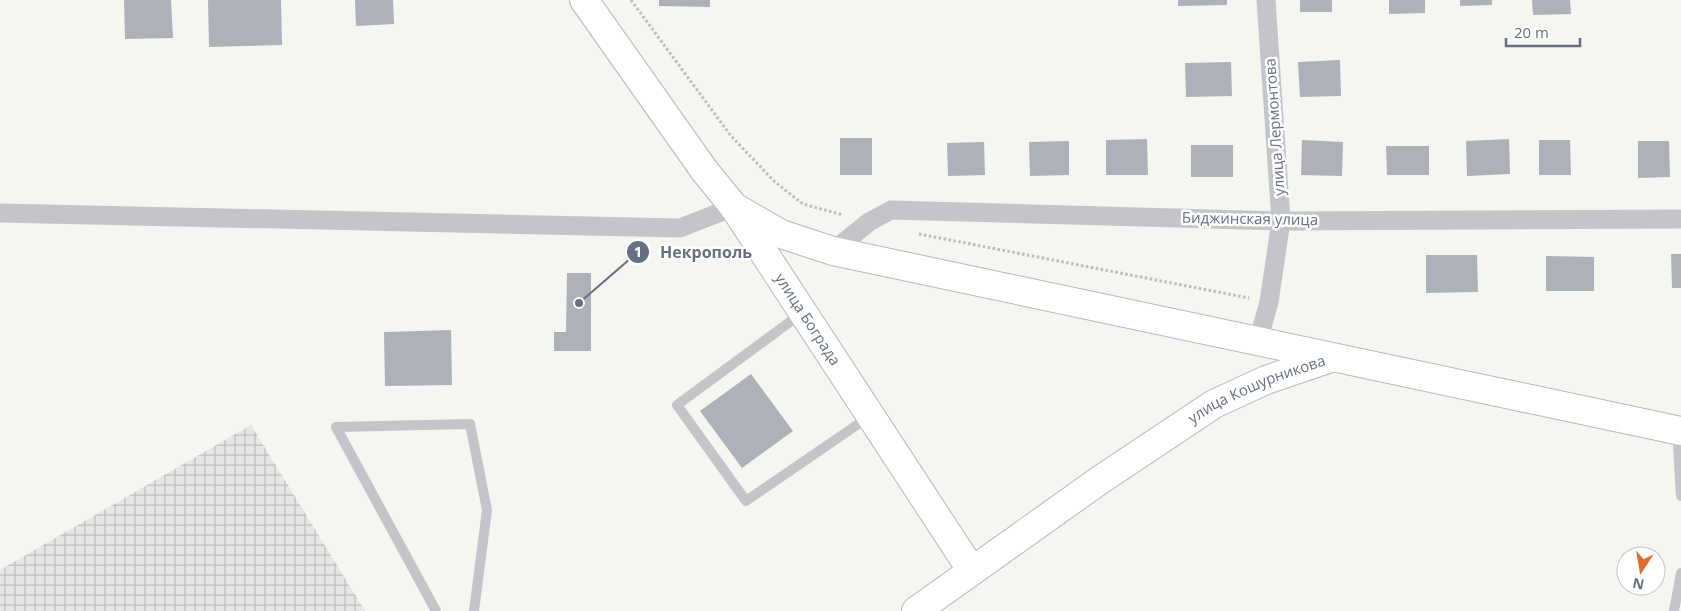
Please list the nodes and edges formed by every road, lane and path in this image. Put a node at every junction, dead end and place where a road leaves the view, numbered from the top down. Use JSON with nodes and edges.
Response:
{"nodes":[{"id":1,"x":584,"y":0,"type":"edge"},
{"id":2,"x":1266,"y":0,"type":"edge"},
{"id":3,"x":734,"y":207,"type":"junction"},
{"id":4,"x":0,"y":213,"type":"edge"},
{"id":5,"x":1681,"y":219,"type":"edge"},
{"id":6,"x":1281,"y":221,"type":"junction"},
{"id":7,"x":833,"y":251,"type":"junction"},
{"id":8,"x":803,"y":312,"type":"junction"},
{"id":9,"x":1258,"y":341,"type":"junction"},
{"id":10,"x":1331,"y":358,"type":"junction"},
{"id":11,"x":870,"y":415,"type":"junction"},
{"id":12,"x":1679,"y":430,"type":"edge"},
{"id":13,"x":1681,"y":496,"type":"edge"},
{"id":14,"x":972,"y":570,"type":"junction"},
{"id":15,"x":1681,"y":573,"type":"edge"},
{"id":16,"x":436,"y":611,"type":"edge"},
{"id":17,"x":474,"y":611,"type":"edge"},
{"id":18,"x":916,"y":611,"type":"edge"},
{"id":19,"x":1674,"y":611,"type":"edge"}],
"edges":[{"from":1,"to":3,"type":"main road","name":"улица Бограда"},
{"from":2,"to":6,"type":"street","name":"улица Лермонтова"},
{"from":3,"to":4,"type":"street"},
{"from":3,"to":7,"type":"main road"},
{"from":3,"to":8,"type":"main road","name":"улица Бограда"},
{"from":5,"to":6,"type":"street","name":"Биджинская улица"},
{"from":6,"to":7,"type":"street","name":"Биджинская улица"},
{"from":6,"to":9,"type":"street","name":"улица Лермонтова"},
{"from":7,"to":9,"type":"main road"},
{"from":8,"to":11,"type":"main road","name":"улица Бограда"},
{"from":8,"to":11,"type":"lane"},
{"from":9,"to":10,"type":"main road"},
{"from":10,"to":12,"type":"main road","name":"улица Кошурникова"},
{"from":10,"to":14,"type":"main road","name":"улица Кошурникова"},
{"from":11,"to":14,"type":"main road","name":"улица Бограда"},
{"from":12,"to":13,"type":"lane"},
{"from":14,"to":18,"type":"main road","name":"улица Кошурникова"},
{"from":15,"to":19,"type":"lane"},
{"from":16,"to":17,"type":"lane"}]}
